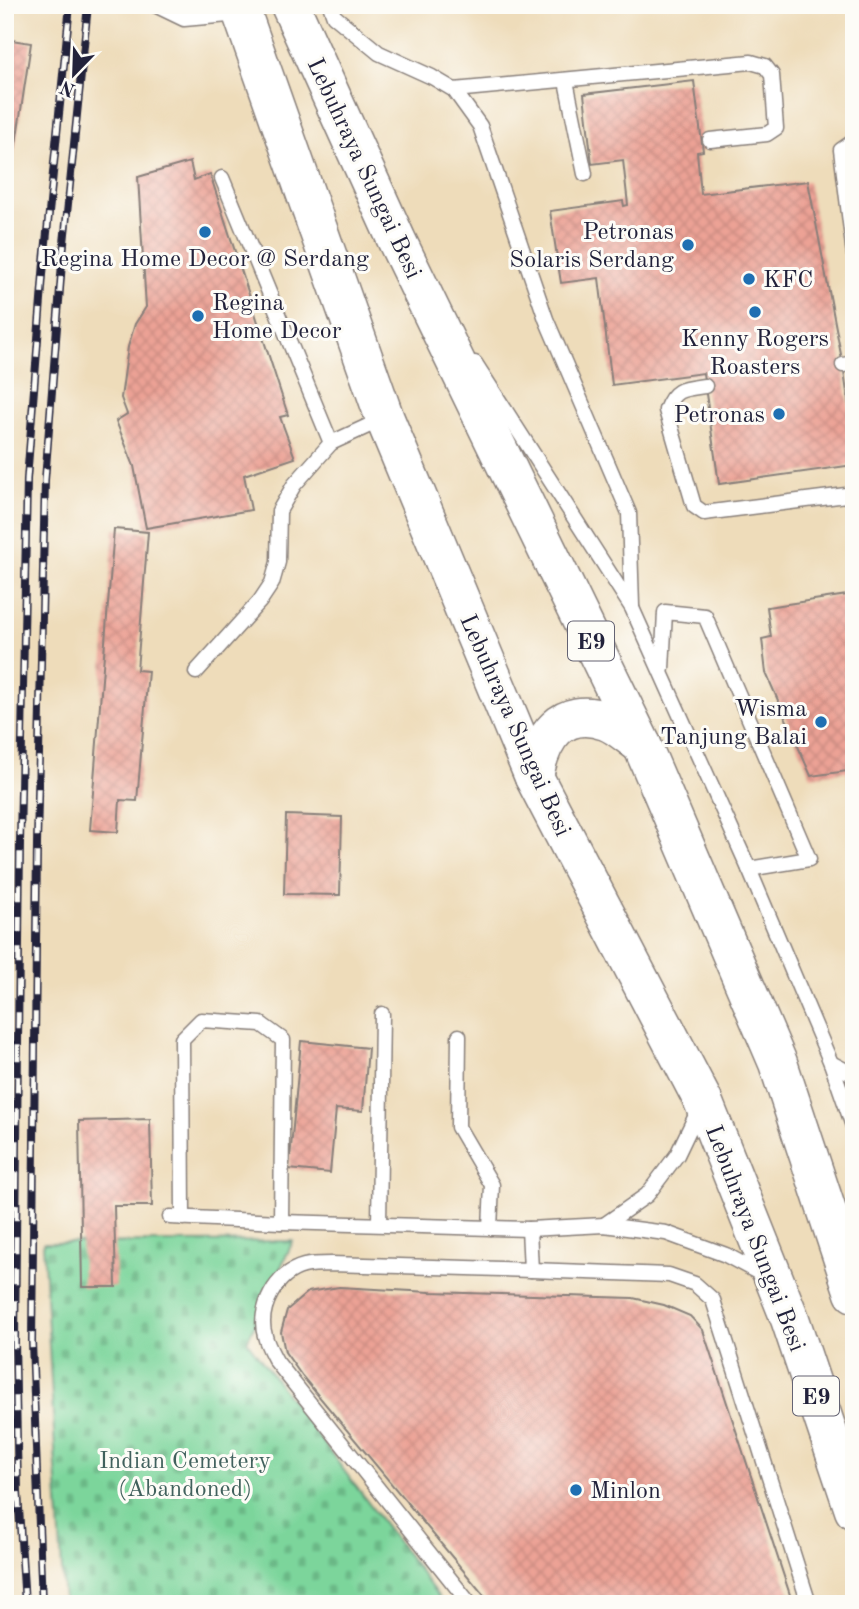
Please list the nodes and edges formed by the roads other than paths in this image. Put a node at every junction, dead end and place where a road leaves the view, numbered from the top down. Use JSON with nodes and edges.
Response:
{"nodes":[{"id":1,"x":155,"y":5,"type":"edge"},
{"id":2,"x":290,"y":5,"type":"edge"},
{"id":3,"x":330,"y":5,"type":"edge"},
{"id":4,"x":240,"y":9,"type":"edge"},
{"id":5,"x":566,"y":81,"type":"junction"},
{"id":6,"x":454,"y":90,"type":"junction"},
{"id":7,"x":710,"y":141,"type":"dead end"},
{"id":8,"x":854,"y":141,"type":"edge"},
{"id":9,"x":585,"y":174,"type":"dead end"},
{"id":10,"x":222,"y":178,"type":"dead end"},
{"id":11,"x":397,"y":241,"type":"junction"},
{"id":12,"x":854,"y":255,"type":"edge"},
{"id":13,"x":705,"y":387,"type":"dead end"},
{"id":14,"x":385,"y":419,"type":"junction"},
{"id":15,"x":331,"y":443,"type":"junction"},
{"id":16,"x":854,"y":494,"type":"edge"},
{"id":17,"x":632,"y":608,"type":"junction"},
{"id":18,"x":195,"y":673,"type":"dead end"},
{"id":19,"x":662,"y":673,"type":"junction"},
{"id":20,"x":642,"y":745,"type":"junction"},
{"id":21,"x":534,"y":777,"type":"junction"},
{"id":22,"x":748,"y":869,"type":"junction"},
{"id":23,"x":382,"y":1014,"type":"dead end"},
{"id":24,"x":459,"y":1036,"type":"dead end"},
{"id":25,"x":831,"y":1062,"type":"junction"},
{"id":26,"x":854,"y":1075,"type":"edge"},
{"id":27,"x":703,"y":1101,"type":"junction"},
{"id":28,"x":854,"y":1129,"type":"edge"},
{"id":29,"x":281,"y":1222,"type":"junction"},
{"id":30,"x":379,"y":1224,"type":"junction"},
{"id":31,"x":604,"y":1224,"type":"junction"},
{"id":32,"x":490,"y":1227,"type":"junction"},
{"id":33,"x":529,"y":1229,"type":"junction"},
{"id":34,"x":530,"y":1269,"type":"junction"},
{"id":35,"x":776,"y":1282,"type":"junction"},
{"id":36,"x":854,"y":1293,"type":"edge"},
{"id":37,"x":854,"y":1510,"type":"edge"},
{"id":38,"x":470,"y":1604,"type":"edge"},
{"id":39,"x":809,"y":1604,"type":"edge"}],
"edges":[{"from":1,"to":4,"type":"lane"},
{"from":2,"to":11,"type":"highway","name":"Lebuhraya Sungai Besi","number":"E9"},
{"from":3,"to":6,"type":"lane"},
{"from":4,"to":14,"type":"highway","name":"Lebuhraya Sungai Besi","number":"E9"},
{"from":5,"to":6,"type":"lane"},
{"from":5,"to":7,"type":"lane"},
{"from":5,"to":9,"type":"lane"},
{"from":6,"to":17,"type":"lane"},
{"from":8,"to":12,"type":"lane"},
{"from":10,"to":15,"type":"lane"},
{"from":11,"to":17,"type":"lane"},
{"from":11,"to":20,"type":"highway","name":"Lebuhraya Sungai Besi","number":"E9"},
{"from":13,"to":16,"type":"lane"},
{"from":14,"to":15,"type":"lane"},
{"from":14,"to":21,"type":"highway","name":"Lebuhraya Sungai Besi","number":"E9"},
{"from":15,"to":18,"type":"lane"},
{"from":17,"to":19,"type":"lane"},
{"from":19,"to":22,"type":"lane"},
{"from":19,"to":22,"type":"lane"},
{"from":20,"to":21,"type":"highway"},
{"from":20,"to":36,"type":"highway","name":"Lebuhraya Sungai Besi","number":"E9"},
{"from":21,"to":27,"type":"highway","name":"Lebuhraya Sungai Besi","number":"E9"},
{"from":22,"to":25,"type":"lane"},
{"from":23,"to":30,"type":"lane"},
{"from":24,"to":32,"type":"lane"},
{"from":25,"to":26,"type":"lane"},
{"from":25,"to":28,"type":"lane"},
{"from":27,"to":31,"type":"lane"},
{"from":27,"to":35,"type":"highway","name":"Lebuhraya Sungai Besi","number":"E9"},
{"from":29,"to":29,"type":"lane"},
{"from":29,"to":30,"type":"lane"},
{"from":30,"to":32,"type":"lane"},
{"from":31,"to":33,"type":"lane"},
{"from":31,"to":35,"type":"lane"},
{"from":32,"to":33,"type":"lane"},
{"from":33,"to":34,"type":"lane"},
{"from":34,"to":38,"type":"lane"},
{"from":34,"to":39,"type":"lane"},
{"from":35,"to":37,"type":"highway","name":"Lebuhraya Sungai Besi","number":"E9"}]}
